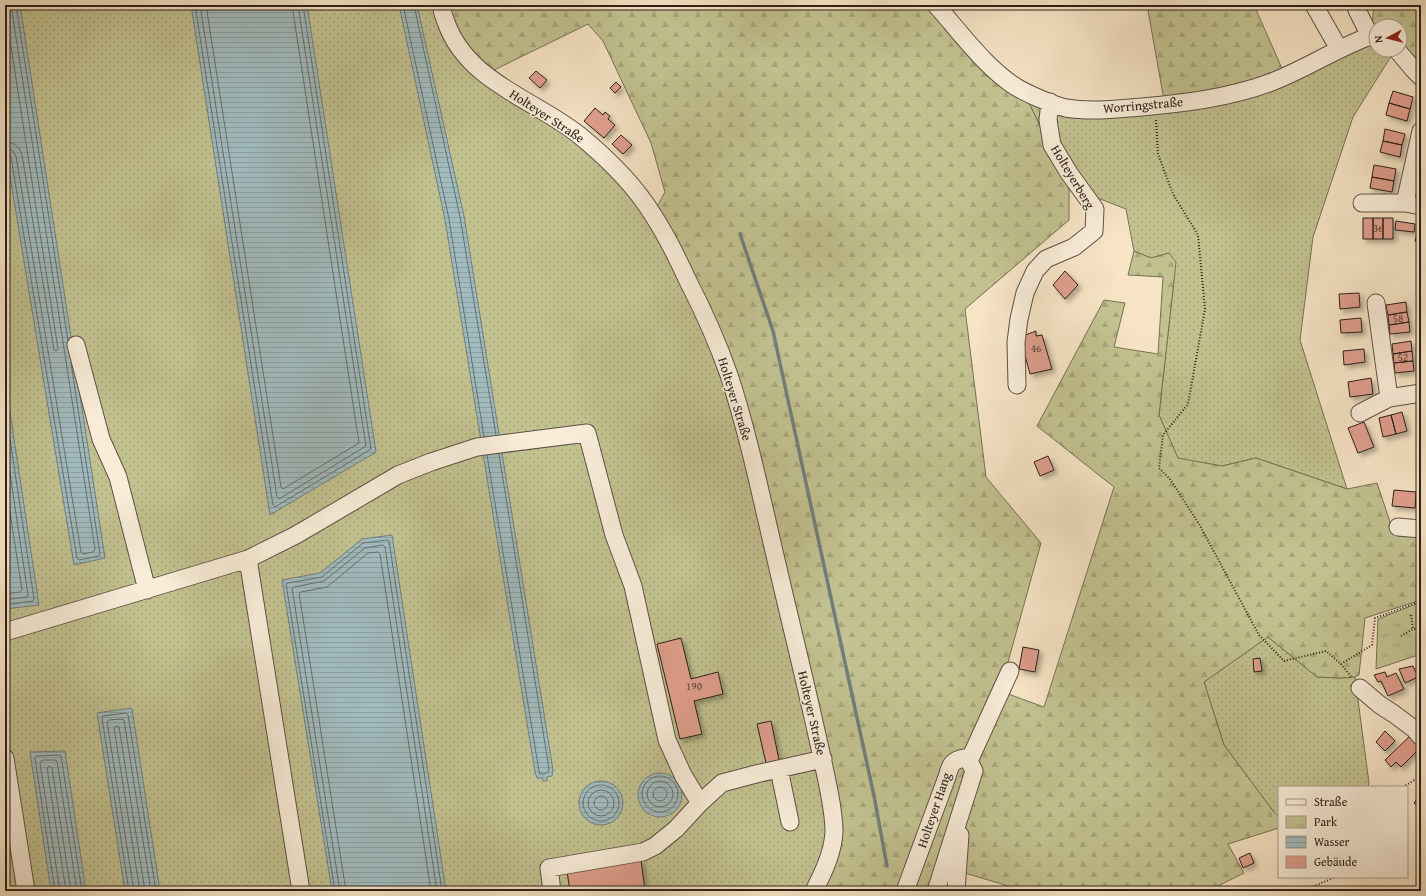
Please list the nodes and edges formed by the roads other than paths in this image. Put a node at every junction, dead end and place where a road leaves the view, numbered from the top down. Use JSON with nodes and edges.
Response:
{"nodes":[{"id":1,"x":441,"y":5,"type":"edge"},
{"id":2,"x":936,"y":5,"type":"edge"},
{"id":3,"x":1314,"y":5,"type":"edge"},
{"id":4,"x":1355,"y":5,"type":"edge"},
{"id":5,"x":1368,"y":29,"type":"edge"},
{"id":6,"x":1368,"y":40,"type":"edge"},
{"id":7,"x":1339,"y":49,"type":"junction"},
{"id":8,"x":1404,"y":58,"type":"edge"},
{"id":9,"x":1421,"y":77,"type":"edge"},
{"id":10,"x":1050,"y":102,"type":"junction"},
{"id":11,"x":1421,"y":131,"type":"edge"},
{"id":12,"x":1362,"y":203,"type":"dead end"},
{"id":13,"x":1413,"y":205,"type":"edge"},
{"id":14,"x":1376,"y":303,"type":"dead end"},
{"id":15,"x":76,"y":345,"type":"dead end"},
{"id":16,"x":1017,"y":385,"type":"dead end"},
{"id":17,"x":1421,"y":393,"type":"edge"},
{"id":18,"x":1389,"y":398,"type":"junction"},
{"id":19,"x":1360,"y":413,"type":"dead end"},
{"id":20,"x":1398,"y":527,"type":"dead end"},
{"id":21,"x":1421,"y":529,"type":"edge"},
{"id":22,"x":248,"y":559,"type":"junction"},
{"id":23,"x":147,"y":590,"type":"junction"},
{"id":24,"x":5,"y":632,"type":"edge"},
{"id":25,"x":1010,"y":671,"type":"dead end"},
{"id":26,"x":1360,"y":688,"type":"road end"},
{"id":27,"x":1421,"y":736,"type":"edge"},
{"id":28,"x":5,"y":758,"type":"edge"},
{"id":29,"x":823,"y":759,"type":"junction"},
{"id":30,"x":969,"y":761,"type":"junction"},
{"id":31,"x":779,"y":769,"type":"junction"},
{"id":32,"x":700,"y":804,"type":"junction"},
{"id":33,"x":963,"y":805,"type":"junction"},
{"id":34,"x":790,"y":822,"type":"dead end"},
{"id":35,"x":26,"y":891,"type":"edge"},
{"id":36,"x":301,"y":891,"type":"edge"},
{"id":37,"x":552,"y":891,"type":"edge"},
{"id":38,"x":814,"y":891,"type":"edge"},
{"id":39,"x":905,"y":891,"type":"edge"},
{"id":40,"x":936,"y":891,"type":"edge"},
{"id":41,"x":956,"y":891,"type":"edge"}],
"edges":[{"from":1,"to":29,"type":"street","name":"Holteyer Straße"},
{"from":2,"to":10,"type":"street","name":"Worringstraße"},
{"from":3,"to":7,"type":"street"},
{"from":4,"to":5,"type":"street"},
{"from":6,"to":7,"type":"street","name":"Worringstraße"},
{"from":7,"to":10,"type":"street","name":"Worringstraße"},
{"from":8,"to":9,"type":"street"},
{"from":10,"to":16,"type":"street","name":"Holteyerberg"},
{"from":11,"to":13,"type":"street"},
{"from":12,"to":13,"type":"street"},
{"from":14,"to":18,"type":"street"},
{"from":15,"to":23,"type":"street"},
{"from":17,"to":18,"type":"street"},
{"from":18,"to":19,"type":"street"},
{"from":20,"to":21,"type":"street"},
{"from":22,"to":23,"type":"street"},
{"from":22,"to":32,"type":"street"},
{"from":22,"to":36,"type":"street"},
{"from":23,"to":24,"type":"street"},
{"from":25,"to":30,"type":"street"},
{"from":26,"to":27,"type":"street"},
{"from":28,"to":35,"type":"street"},
{"from":29,"to":31,"type":"street"},
{"from":29,"to":38,"type":"street","name":"Holteyer Straße"},
{"from":30,"to":33,"type":"street","name":"Holteyer Hang"},
{"from":30,"to":39,"type":"street","name":"Holteyer Hang"},
{"from":31,"to":32,"type":"street"},
{"from":31,"to":34,"type":"street"},
{"from":32,"to":37,"type":"street"},
{"from":33,"to":40,"type":"street","name":"Holteyer Hang"},
{"from":33,"to":41,"type":"street"}]}
